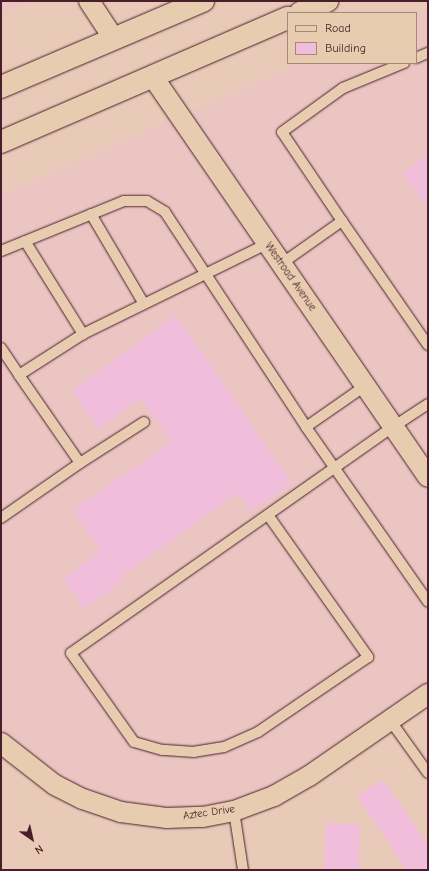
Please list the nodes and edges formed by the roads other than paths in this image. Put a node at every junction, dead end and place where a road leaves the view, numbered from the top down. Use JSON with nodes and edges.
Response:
{"nodes":[{"id":1,"x":89,"y":1,"type":"edge"},
{"id":2,"x":203,"y":1,"type":"edge"},
{"id":3,"x":327,"y":1,"type":"edge"},
{"id":4,"x":302,"y":12,"type":"edge"},
{"id":5,"x":287,"y":18,"type":"edge"},
{"id":6,"x":114,"y":39,"type":"junction"},
{"id":7,"x":428,"y":53,"type":"edge"},
{"id":8,"x":417,"y":58,"type":"edge"},
{"id":9,"x":402,"y":64,"type":"edge"},
{"id":10,"x":153,"y":77,"type":"junction"},
{"id":11,"x":1,"y":87,"type":"edge"},
{"id":12,"x":1,"y":142,"type":"edge"},
{"id":13,"x":91,"y":214,"type":"junction"},
{"id":14,"x":342,"y":221,"type":"junction"},
{"id":15,"x":25,"y":241,"type":"junction"},
{"id":16,"x":267,"y":244,"type":"junction"},
{"id":17,"x":1,"y":251,"type":"edge"},
{"id":18,"x":281,"y":264,"type":"junction"},
{"id":19,"x":206,"y":272,"type":"junction"},
{"id":20,"x":144,"y":304,"type":"junction"},
{"id":21,"x":82,"y":334,"type":"junction"},
{"id":22,"x":428,"y":345,"type":"edge"},
{"id":23,"x":1,"y":348,"type":"edge"},
{"id":24,"x":19,"y":375,"type":"junction"},
{"id":25,"x":365,"y":386,"type":"junction"},
{"id":26,"x":428,"y":404,"type":"edge"},
{"id":27,"x":144,"y":422,"type":"dead end"},
{"id":28,"x":306,"y":427,"type":"junction"},
{"id":29,"x":393,"y":427,"type":"junction"},
{"id":30,"x":80,"y":463,"type":"junction"},
{"id":31,"x":335,"y":468,"type":"junction"},
{"id":32,"x":428,"y":477,"type":"edge"},
{"id":33,"x":268,"y":515,"type":"junction"},
{"id":34,"x":1,"y":518,"type":"edge"},
{"id":35,"x":428,"y":602,"type":"edge"},
{"id":36,"x":428,"y":694,"type":"edge"},
{"id":37,"x":390,"y":720,"type":"junction"},
{"id":38,"x":1,"y":743,"type":"edge"},
{"id":39,"x":428,"y":773,"type":"edge"},
{"id":40,"x":234,"y":811,"type":"junction"},
{"id":41,"x":243,"y":870,"type":"edge"}],
"edges":[{"from":1,"to":6,"type":"street"},
{"from":2,"to":6,"type":"highway"},
{"from":3,"to":4,"type":"highway"},
{"from":5,"to":10,"type":"highway"},
{"from":6,"to":11,"type":"highway"},
{"from":7,"to":8,"type":"lane"},
{"from":9,"to":14,"type":"lane"},
{"from":10,"to":12,"type":"highway"},
{"from":10,"to":16,"type":"street","name":"Westroad Avenue"},
{"from":13,"to":15,"type":"lane"},
{"from":13,"to":19,"type":"lane"},
{"from":13,"to":20,"type":"lane"},
{"from":14,"to":18,"type":"lane"},
{"from":14,"to":22,"type":"lane"},
{"from":15,"to":17,"type":"lane"},
{"from":15,"to":21,"type":"lane"},
{"from":16,"to":18,"type":"street","name":"Westroad Avenue"},
{"from":16,"to":19,"type":"lane"},
{"from":18,"to":25,"type":"street","name":"Westroad Avenue"},
{"from":19,"to":20,"type":"lane"},
{"from":19,"to":28,"type":"lane"},
{"from":20,"to":21,"type":"lane"},
{"from":21,"to":24,"type":"lane"},
{"from":23,"to":24,"type":"lane"},
{"from":24,"to":30,"type":"lane"},
{"from":25,"to":28,"type":"lane"},
{"from":25,"to":29,"type":"street","name":"Westroad Avenue"},
{"from":26,"to":29,"type":"lane"},
{"from":27,"to":30,"type":"lane"},
{"from":28,"to":31,"type":"lane"},
{"from":29,"to":31,"type":"lane"},
{"from":29,"to":32,"type":"street","name":"Westroad Avenue"},
{"from":30,"to":34,"type":"lane"},
{"from":31,"to":33,"type":"lane"},
{"from":31,"to":35,"type":"lane"},
{"from":33,"to":33,"type":"lane"},
{"from":36,"to":37,"type":"street","name":"Aztec Drive"},
{"from":37,"to":39,"type":"lane"},
{"from":37,"to":40,"type":"street","name":"Aztec Drive"},
{"from":38,"to":40,"type":"street","name":"Aztec Drive"},
{"from":40,"to":41,"type":"lane"}]}
